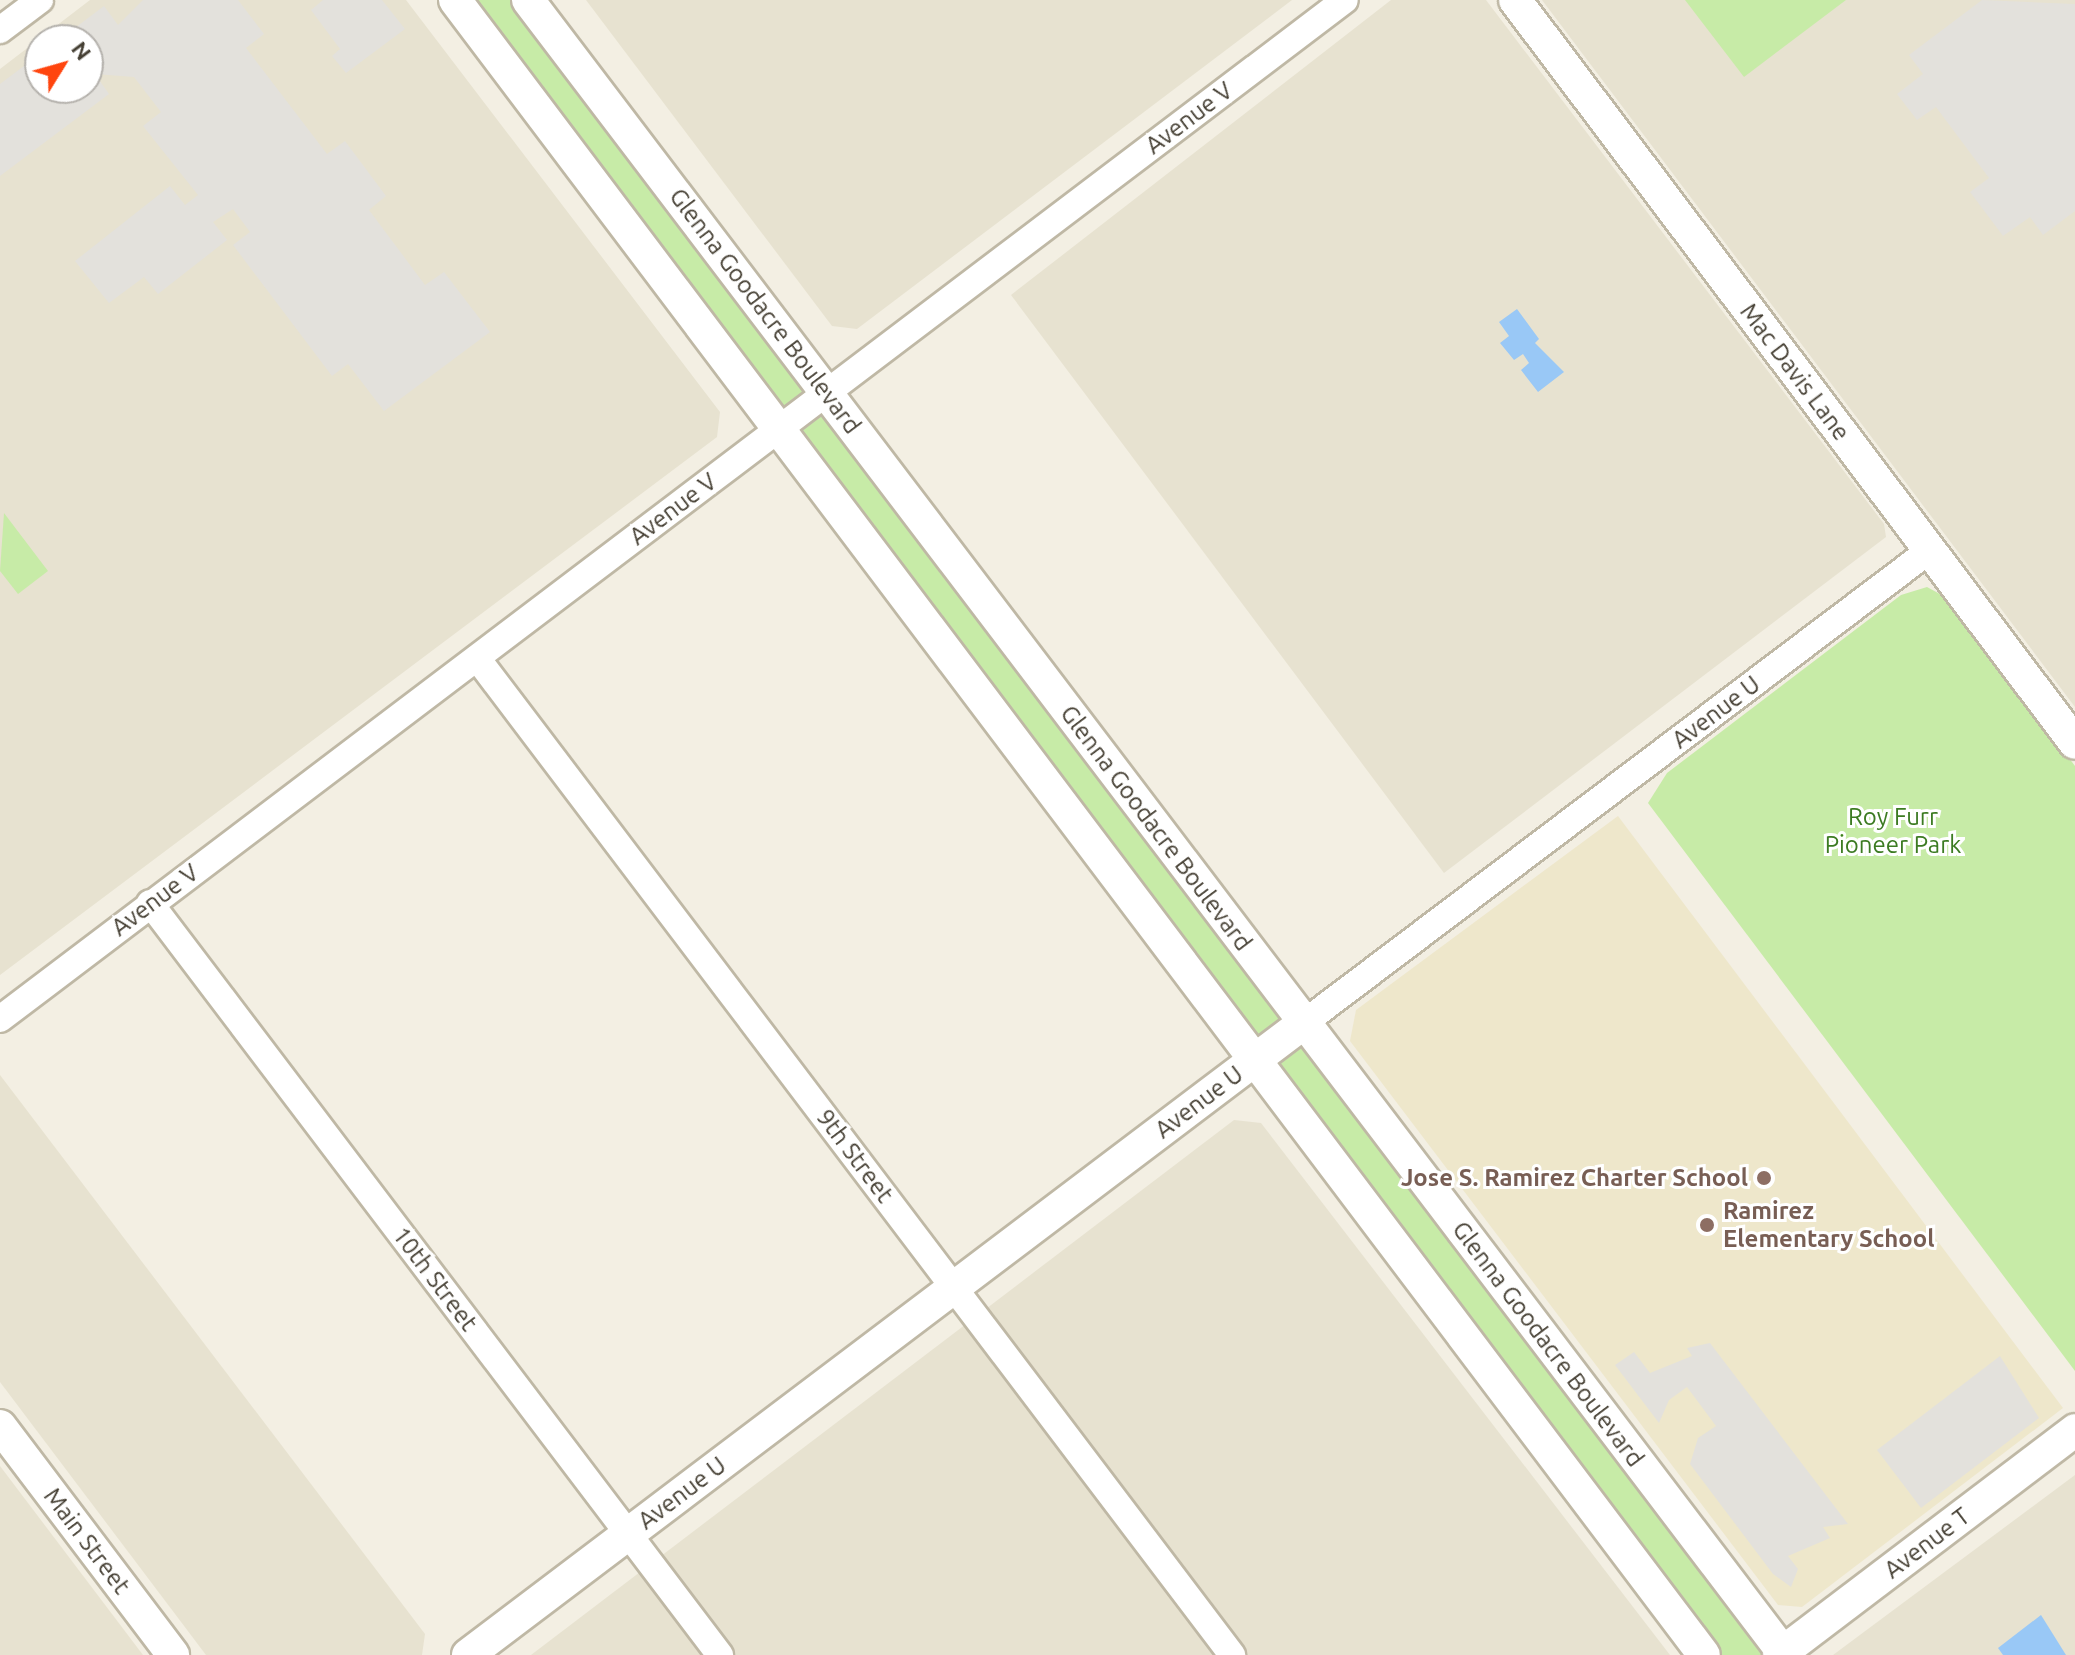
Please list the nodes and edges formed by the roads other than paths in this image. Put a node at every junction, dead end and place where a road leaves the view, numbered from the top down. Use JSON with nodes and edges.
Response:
{"nodes":[{"id":1,"x":40,"y":0,"type":"edge"},
{"id":2,"x":455,"y":0,"type":"edge"},
{"id":3,"x":528,"y":0,"type":"edge"},
{"id":4,"x":1345,"y":0,"type":"edge"},
{"id":5,"x":1515,"y":0,"type":"edge"},
{"id":6,"x":0,"y":30,"type":"edge"},
{"id":7,"x":826,"y":393,"type":"junction"},
{"id":8,"x":779,"y":429,"type":"junction"},
{"id":9,"x":1930,"y":550,"type":"junction"},
{"id":10,"x":477,"y":658,"type":"junction"},
{"id":11,"x":2075,"y":743,"type":"edge"},
{"id":12,"x":150,"y":903,"type":"junction"},
{"id":13,"x":0,"y":1019,"type":"edge"},
{"id":14,"x":1305,"y":1022,"type":"junction"},
{"id":15,"x":1255,"y":1060,"type":"junction"},
{"id":16,"x":954,"y":1288,"type":"junction"},
{"id":17,"x":0,"y":1426,"type":"edge"},
{"id":18,"x":2075,"y":1430,"type":"edge"},
{"id":19,"x":628,"y":1534,"type":"junction"},
{"id":20,"x":1782,"y":1654,"type":"edge"},
{"id":21,"x":173,"y":1655,"type":"edge"},
{"id":22,"x":468,"y":1655,"type":"edge"},
{"id":23,"x":720,"y":1655,"type":"edge"},
{"id":24,"x":1232,"y":1655,"type":"edge"},
{"id":25,"x":1704,"y":1655,"type":"edge"}],
"edges":[{"from":1,"to":6,"type":"street"},
{"from":2,"to":8,"type":"street"},
{"from":3,"to":7,"type":"street","name":"Glenna Goodacre Boulevard"},
{"from":4,"to":7,"type":"street","name":"Avenue V"},
{"from":5,"to":9,"type":"street","name":"Mac Davis Lane"},
{"from":7,"to":8,"type":"street","name":"Avenue V"},
{"from":7,"to":14,"type":"street","name":"Glenna Goodacre Boulevard"},
{"from":8,"to":10,"type":"street","name":"Avenue V"},
{"from":8,"to":15,"type":"street"},
{"from":9,"to":11,"type":"street","name":"Mac Davis Lane"},
{"from":9,"to":14,"type":"street","name":"Avenue U"},
{"from":10,"to":12,"type":"street","name":"Avenue V"},
{"from":10,"to":16,"type":"street","name":"9th Street"},
{"from":12,"to":13,"type":"street","name":"Avenue V"},
{"from":12,"to":19,"type":"street","name":"10th Street"},
{"from":14,"to":15,"type":"street","name":"Avenue U"},
{"from":14,"to":20,"type":"street","name":"Glenna Goodacre Boulevard"},
{"from":15,"to":16,"type":"street","name":"Avenue U"},
{"from":15,"to":25,"type":"street"},
{"from":16,"to":19,"type":"street","name":"Avenue U"},
{"from":16,"to":24,"type":"street","name":"9th Street"},
{"from":17,"to":21,"type":"street","name":"Main Street"},
{"from":18,"to":20,"type":"street","name":"Avenue T"},
{"from":19,"to":22,"type":"street","name":"Avenue U"},
{"from":19,"to":23,"type":"street","name":"10th Street"}]}
